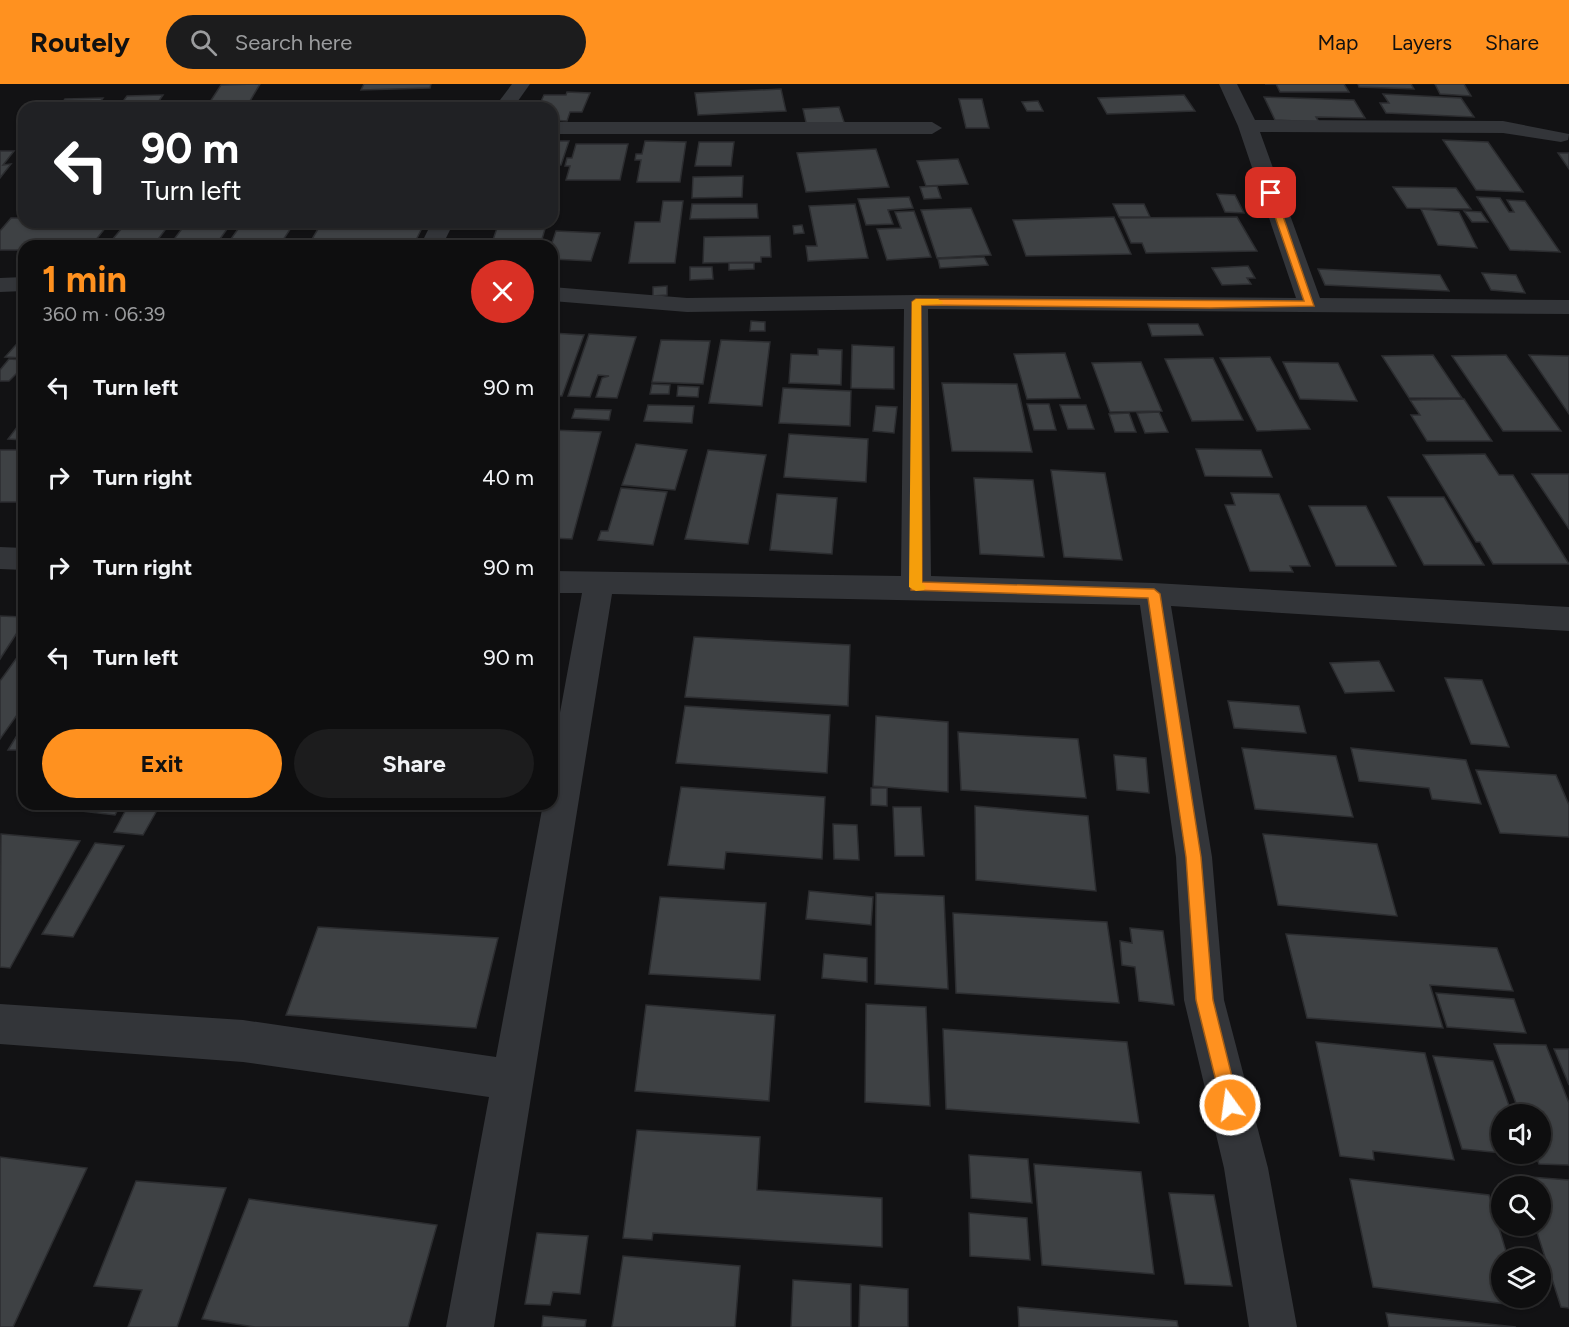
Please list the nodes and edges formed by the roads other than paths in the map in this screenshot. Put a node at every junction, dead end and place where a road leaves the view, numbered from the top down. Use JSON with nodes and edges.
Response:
{"nodes":[{"id":1,"x":521,"y":84,"type":"edge"},
{"id":2,"x":1227,"y":84,"type":"edge"},
{"id":3,"x":508,"y":102,"type":"edge"},
{"id":4,"x":1248,"y":126,"type":"junction"},
{"id":5,"x":558,"y":128,"type":"edge"},
{"id":6,"x":932,"y":128,"type":"dead end"},
{"id":7,"x":1561,"y":136,"type":"dead end"},
{"id":8,"x":18,"y":284,"type":"edge"},
{"id":9,"x":0,"y":285,"type":"edge"},
{"id":10,"x":558,"y":294,"type":"edge"},
{"id":11,"x":916,"y":302,"type":"junction"},
{"id":12,"x":1310,"y":304,"type":"junction"},
{"id":13,"x":1569,"y":307,"type":"edge"},
{"id":14,"x":0,"y":558,"type":"edge"},
{"id":15,"x":18,"y":559,"type":"edge"},
{"id":16,"x":558,"y":582,"type":"edge"},
{"id":17,"x":599,"y":584,"type":"junction"},
{"id":18,"x":916,"y":587,"type":"junction"},
{"id":19,"x":1154,"y":594,"type":"junction"},
{"id":20,"x":1569,"y":619,"type":"edge"},
{"id":21,"x":0,"y":1024,"type":"edge"},
{"id":22,"x":513,"y":1080,"type":"junction"},
{"id":23,"x":470,"y":1327,"type":"edge"},
{"id":24,"x":1273,"y":1327,"type":"edge"}],
"edges":[{"from":1,"to":3,"type":"street"},
{"from":2,"to":4,"type":"street"},
{"from":4,"to":7,"type":"street"},
{"from":4,"to":12,"type":"street"},
{"from":5,"to":6,"type":"street"},
{"from":8,"to":9,"type":"street"},
{"from":10,"to":11,"type":"street"},
{"from":11,"to":12,"type":"street"},
{"from":11,"to":18,"type":"street"},
{"from":12,"to":13,"type":"street"},
{"from":14,"to":15,"type":"street"},
{"from":16,"to":17,"type":"street"},
{"from":17,"to":18,"type":"street"},
{"from":17,"to":22,"type":"street"},
{"from":18,"to":19,"type":"street"},
{"from":19,"to":20,"type":"street"},
{"from":19,"to":24,"type":"street"},
{"from":21,"to":22,"type":"street"},
{"from":22,"to":23,"type":"street"}]}
